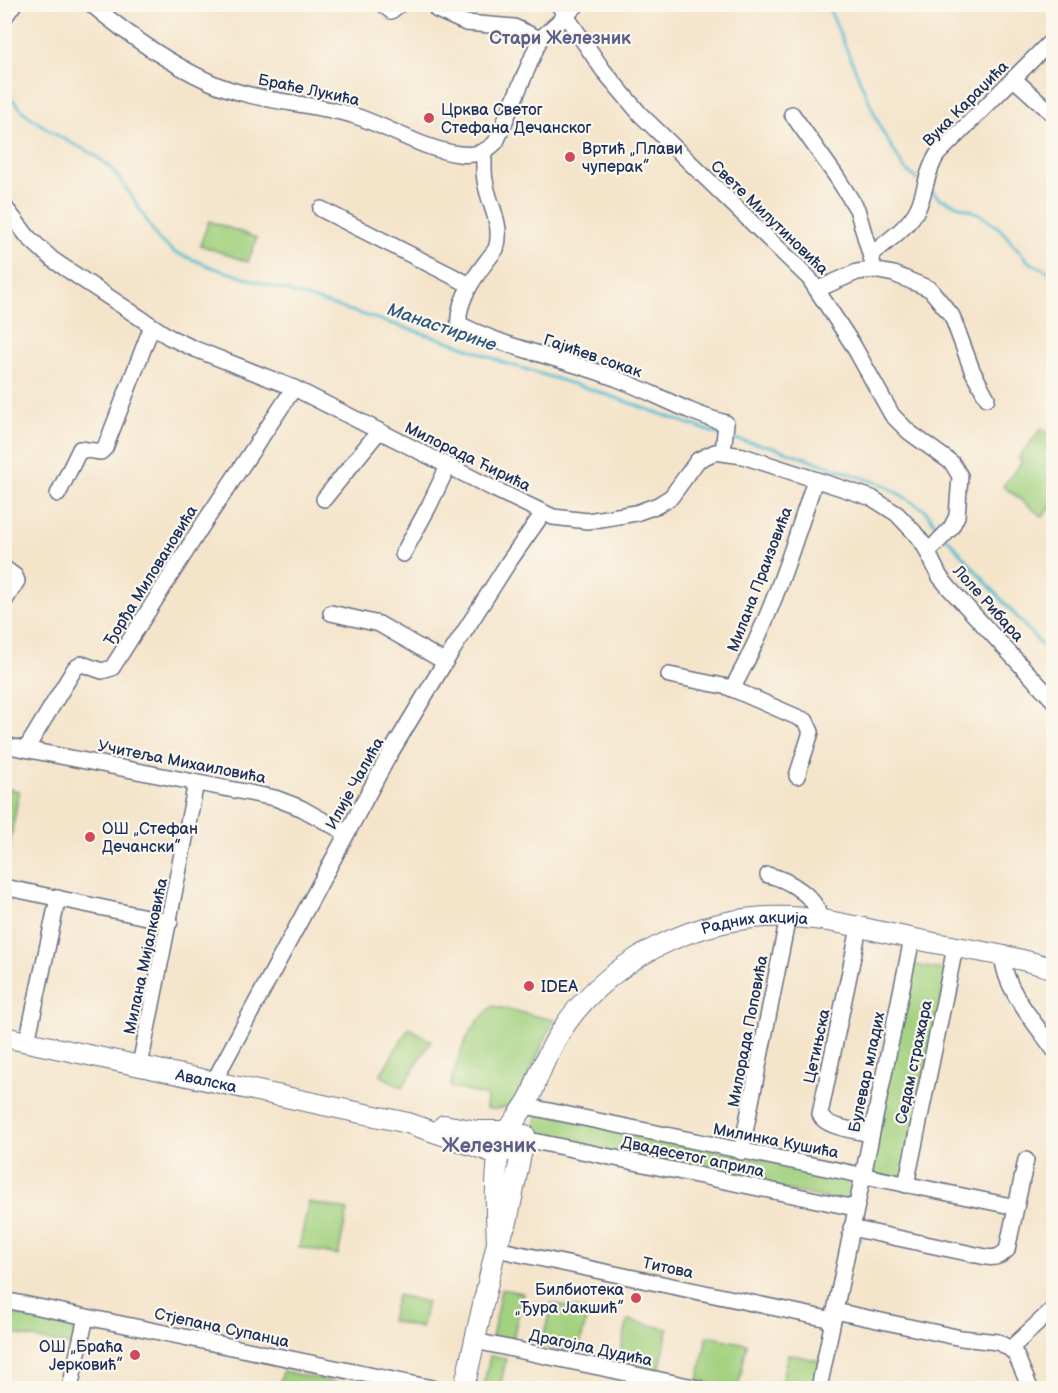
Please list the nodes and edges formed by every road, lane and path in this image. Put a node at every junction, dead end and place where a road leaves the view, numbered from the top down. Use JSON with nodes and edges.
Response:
{"nodes":[{"id":1,"x":14,"y":4,"type":"edge"},
{"id":2,"x":92,"y":4,"type":"edge"},
{"id":3,"x":382,"y":4,"type":"edge"},
{"id":4,"x":400,"y":4,"type":"edge"},
{"id":5,"x":578,"y":4,"type":"edge"},
{"id":6,"x":437,"y":10,"type":"dead end"},
{"id":7,"x":562,"y":10,"type":"edge"},
{"id":8,"x":4,"y":18,"type":"edge"},
{"id":9,"x":1053,"y":38,"type":"edge"},
{"id":10,"x":540,"y":39,"type":"junction"},
{"id":11,"x":1014,"y":79,"type":"junction"},
{"id":12,"x":792,"y":114,"type":"dead end"},
{"id":13,"x":1053,"y":115,"type":"edge"},
{"id":14,"x":483,"y":152,"type":"junction"},
{"id":15,"x":4,"y":206,"type":"edge"},
{"id":16,"x":321,"y":209,"type":"dead end"},
{"id":17,"x":872,"y":263,"type":"junction"},
{"id":18,"x":470,"y":285,"type":"junction"},
{"id":19,"x":818,"y":289,"type":"junction"},
{"id":20,"x":152,"y":326,"type":"junction"},
{"id":21,"x":294,"y":388,"type":"junction"},
{"id":22,"x":987,"y":398,"type":"dead end"},
{"id":23,"x":380,"y":431,"type":"junction"},
{"id":24,"x":724,"y":448,"type":"junction"},
{"id":25,"x":448,"y":466,"type":"junction"},
{"id":26,"x":815,"y":480,"type":"junction"},
{"id":27,"x":58,"y":494,"type":"dead end"},
{"id":28,"x":324,"y":499,"type":"dead end"},
{"id":29,"x":543,"y":513,"type":"junction"},
{"id":30,"x":928,"y":552,"type":"junction"},
{"id":31,"x":403,"y":554,"type":"dead end"},
{"id":32,"x":9,"y":571,"type":"edge"},
{"id":33,"x":4,"y":602,"type":"edge"},
{"id":34,"x":331,"y":613,"type":"dead end"},
{"id":35,"x":445,"y":662,"type":"junction"},
{"id":36,"x":669,"y":675,"type":"dead end"},
{"id":37,"x":732,"y":689,"type":"junction"},
{"id":38,"x":1053,"y":701,"type":"edge"},
{"id":39,"x":4,"y":745,"type":"edge"},
{"id":40,"x":26,"y":749,"type":"junction"},
{"id":41,"x":797,"y":776,"type":"dead end"},
{"id":42,"x":196,"y":783,"type":"junction"},
{"id":43,"x":346,"y":833,"type":"junction"},
{"id":44,"x":768,"y":875,"type":"dead end"},
{"id":45,"x":4,"y":887,"type":"edge"},
{"id":46,"x":58,"y":898,"type":"junction"},
{"id":47,"x":788,"y":917,"type":"junction"},
{"id":48,"x":819,"y":920,"type":"junction"},
{"id":49,"x":170,"y":922,"type":"junction"},
{"id":50,"x":859,"y":928,"type":"junction"},
{"id":51,"x":912,"y":939,"type":"junction"},
{"id":52,"x":955,"y":948,"type":"junction"},
{"id":53,"x":1003,"y":958,"type":"junction"},
{"id":54,"x":1053,"y":969,"type":"edge"},
{"id":55,"x":4,"y":1037,"type":"edge"},
{"id":56,"x":27,"y":1042,"type":"junction"},
{"id":57,"x":1053,"y":1050,"type":"edge"},
{"id":58,"x":140,"y":1065,"type":"junction"},
{"id":59,"x":214,"y":1081,"type":"junction"},
{"id":60,"x":530,"y":1103,"type":"junction"},
{"id":61,"x":408,"y":1123,"type":"junction"},
{"id":62,"x":871,"y":1134,"type":"junction"},
{"id":63,"x":518,"y":1138,"type":"junction"},
{"id":64,"x":458,"y":1140,"type":"junction"},
{"id":65,"x":500,"y":1152,"type":"junction"},
{"id":66,"x":741,"y":1152,"type":"junction"},
{"id":67,"x":1026,"y":1160,"type":"dead end"},
{"id":68,"x":862,"y":1176,"type":"junction"},
{"id":69,"x":906,"y":1185,"type":"junction"},
{"id":70,"x":496,"y":1200,"type":"junction"},
{"id":71,"x":1016,"y":1207,"type":"junction"},
{"id":72,"x":855,"y":1208,"type":"junction"},
{"id":73,"x":851,"y":1228,"type":"junction"},
{"id":74,"x":497,"y":1246,"type":"junction"},
{"id":75,"x":4,"y":1300,"type":"edge"},
{"id":76,"x":1053,"y":1308,"type":"edge"},
{"id":77,"x":834,"y":1316,"type":"junction"},
{"id":78,"x":86,"y":1317,"type":"junction"},
{"id":79,"x":475,"y":1341,"type":"junction"},
{"id":80,"x":1010,"y":1349,"type":"junction"},
{"id":81,"x":70,"y":1389,"type":"edge"},
{"id":82,"x":432,"y":1389,"type":"edge"},
{"id":83,"x":464,"y":1389,"type":"edge"},
{"id":84,"x":698,"y":1389,"type":"edge"},
{"id":85,"x":819,"y":1389,"type":"edge"},
{"id":86,"x":1030,"y":1389,"type":"edge"}],
"edges":[{"from":1,"to":8,"type":"street"},
{"from":2,"to":14,"type":"street","name":"Браће Лукића"},
{"from":3,"to":4,"type":"street"},
{"from":5,"to":7,"type":"street"},
{"from":6,"to":10,"type":"street"},
{"from":7,"to":10,"type":"street"},
{"from":7,"to":19,"type":"street","name":"Свете Милутиновића"},
{"from":9,"to":11,"type":"street","name":"Вука Караџића"},
{"from":10,"to":14,"type":"street"},
{"from":11,"to":13,"type":"street"},
{"from":11,"to":17,"type":"street","name":"Вука Караџића"},
{"from":12,"to":17,"type":"street"},
{"from":14,"to":18,"type":"street","name":"Гајићев сокак"},
{"from":15,"to":20,"type":"street","name":"Милорада Ћирића"},
{"from":16,"to":18,"type":"street"},
{"from":17,"to":19,"type":"street"},
{"from":17,"to":22,"type":"street"},
{"from":18,"to":24,"type":"street","name":"Гајићев сокак"},
{"from":19,"to":30,"type":"street","name":"Свете Милутиновића"},
{"from":20,"to":21,"type":"street","name":"Милорада Ћирића"},
{"from":20,"to":27,"type":"street"},
{"from":21,"to":23,"type":"street","name":"Милорада Ћирића"},
{"from":21,"to":40,"type":"street","name":"Ђорђа Миловановића"},
{"from":23,"to":25,"type":"street","name":"Милорада Ћирића"},
{"from":23,"to":28,"type":"street"},
{"from":24,"to":26,"type":"street"},
{"from":24,"to":29,"type":"street","name":"Милорада Ћирића"},
{"from":25,"to":29,"type":"street","name":"Милорада Ћирића"},
{"from":25,"to":31,"type":"street"},
{"from":26,"to":30,"type":"street"},
{"from":26,"to":37,"type":"street","name":"Милана Праизовића"},
{"from":29,"to":35,"type":"street","name":"Илије Чалића"},
{"from":30,"to":38,"type":"street","name":"Лоле Рибара"},
{"from":32,"to":33,"type":"street"},
{"from":34,"to":35,"type":"street"},
{"from":35,"to":43,"type":"street","name":"Илије Чалића"},
{"from":36,"to":37,"type":"street"},
{"from":37,"to":41,"type":"street"},
{"from":39,"to":40,"type":"street","name":"Учитеља Михаиловића"},
{"from":40,"to":42,"type":"street","name":"Учитеља Михаиловића"},
{"from":42,"to":43,"type":"street","name":"Учитеља Михаиловића"},
{"from":42,"to":49,"type":"street","name":"Милана Мијалковића"},
{"from":43,"to":59,"type":"street","name":"Илије Чалића"},
{"from":44,"to":48,"type":"street"},
{"from":45,"to":46,"type":"street"},
{"from":46,"to":49,"type":"street"},
{"from":46,"to":56,"type":"street"},
{"from":47,"to":48,"type":"main road","name":"Радних акција"},
{"from":47,"to":60,"type":"main road","name":"Радних акција"},
{"from":47,"to":66,"type":"street","name":"Милорада Поповића"},
{"from":48,"to":50,"type":"main road","name":"Радних акција"},
{"from":49,"to":58,"type":"street","name":"Милана Мијалковића"},
{"from":50,"to":51,"type":"main road","name":"Радних акција"},
{"from":50,"to":62,"type":"street","name":"Цетињска"},
{"from":51,"to":52,"type":"main road","name":"Радних акција"},
{"from":51,"to":62,"type":"street","name":"Булевар младих"},
{"from":52,"to":53,"type":"main road","name":"Радних акција"},
{"from":52,"to":69,"type":"street","name":"Седам стражара"},
{"from":53,"to":54,"type":"main road","name":"Радних акција"},
{"from":53,"to":57,"type":"street"},
{"from":55,"to":56,"type":"main road","name":"Авалска"},
{"from":56,"to":58,"type":"main road","name":"Авалска"},
{"from":58,"to":59,"type":"main road","name":"Авалска"},
{"from":59,"to":61,"type":"main road","name":"Авалска"},
{"from":60,"to":63,"type":"main road","name":"Радних акција"},
{"from":60,"to":66,"type":"street","name":"Милинка Кушића"},
{"from":61,"to":63,"type":"main road","name":"Авалска"},
{"from":61,"to":64,"type":"main road","name":"Авалска"},
{"from":62,"to":68,"type":"street","name":"Булевар младих"},
{"from":63,"to":65,"type":"main road"},
{"from":63,"to":72,"type":"street","name":"Двадесетог априла"},
{"from":63,"to":74,"type":"main road","name":"Радних акција"},
{"from":64,"to":65,"type":"main road","name":"Авалска"},
{"from":64,"to":70,"type":"main road"},
{"from":65,"to":70,"type":"main road","name":"Радних акција"},
{"from":66,"to":68,"type":"street","name":"Милинка Кушића"},
{"from":67,"to":71,"type":"street"},
{"from":68,"to":69,"type":"street","name":"Милинка Кушића"},
{"from":68,"to":72,"type":"street","name":"Булевар младих"},
{"from":69,"to":71,"type":"street","name":"Милинка Кушића"},
{"from":70,"to":74,"type":"main road","name":"Радних акција"},
{"from":71,"to":73,"type":"street"},
{"from":72,"to":73,"type":"street","name":"Булевар младих"},
{"from":73,"to":77,"type":"street","name":"Булевар младих"},
{"from":74,"to":77,"type":"street","name":"Титова"},
{"from":74,"to":79,"type":"main road","name":"Радних акција"},
{"from":75,"to":78,"type":"street","name":"Стјепана Супанца"},
{"from":76,"to":80,"type":"street"},
{"from":77,"to":80,"type":"street","name":"Титова"},
{"from":77,"to":85,"type":"street","name":"Булевар младих"},
{"from":78,"to":81,"type":"street"},
{"from":78,"to":82,"type":"street","name":"Стјепана Супанца"},
{"from":79,"to":83,"type":"main road","name":"Радних акција"},
{"from":79,"to":84,"type":"street","name":"Драгојла Дудића"},
{"from":80,"to":86,"type":"street"}]}
